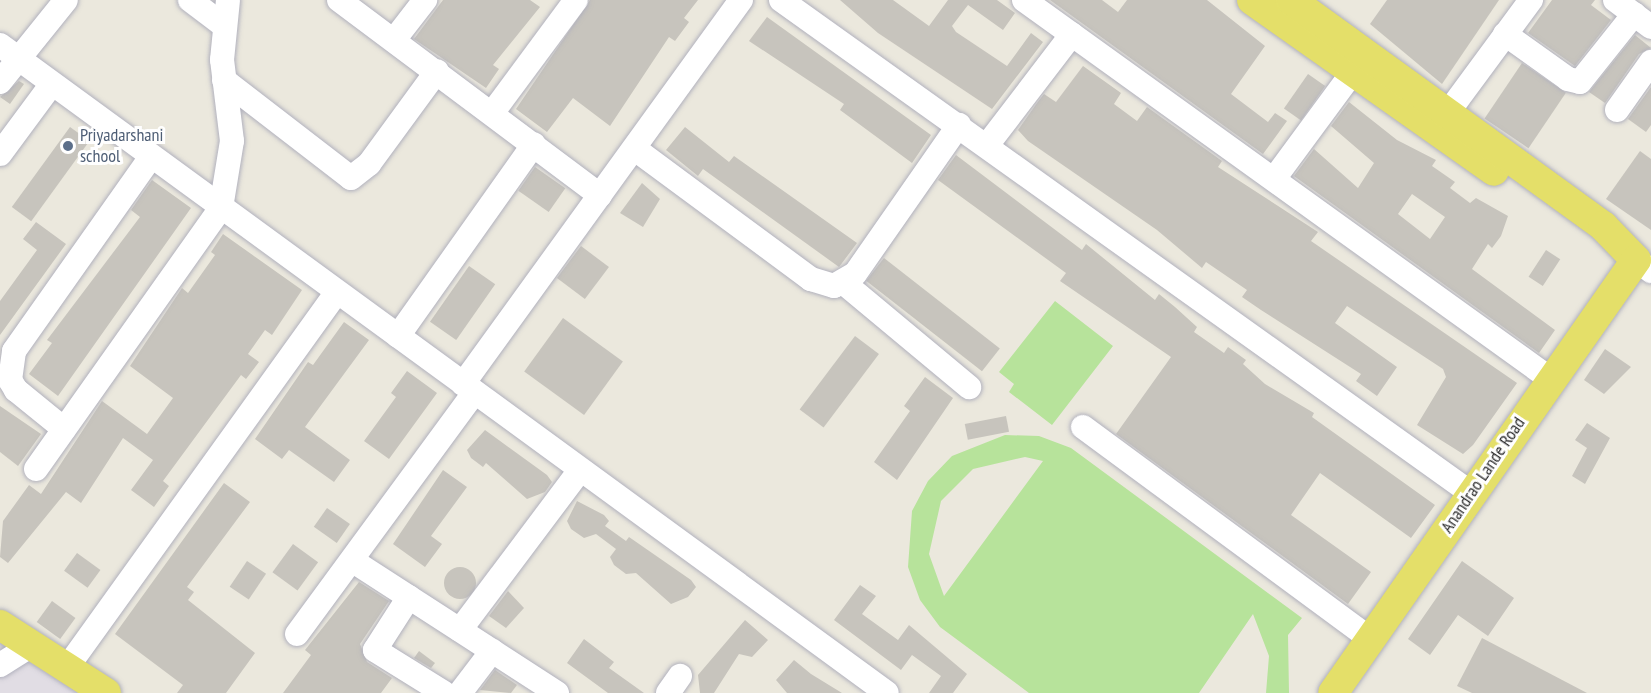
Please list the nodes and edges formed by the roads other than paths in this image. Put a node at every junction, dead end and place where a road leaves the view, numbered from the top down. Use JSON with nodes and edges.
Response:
{"nodes":[{"id":1,"x":66,"y":0,"type":"edge"},
{"id":2,"x":190,"y":0,"type":"edge"},
{"id":3,"x":228,"y":0,"type":"edge"},
{"id":4,"x":425,"y":0,"type":"edge"},
{"id":5,"x":576,"y":0,"type":"edge"},
{"id":6,"x":741,"y":0,"type":"edge"},
{"id":7,"x":781,"y":0,"type":"edge"},
{"id":8,"x":1024,"y":0,"type":"edge"},
{"id":9,"x":1252,"y":0,"type":"edge"},
{"id":10,"x":1291,"y":0,"type":"edge"},
{"id":11,"x":1530,"y":0,"type":"edge"},
{"id":12,"x":345,"y":2,"type":"edge"},
{"id":13,"x":1633,"y":14,"type":"edge"},
{"id":14,"x":223,"y":25,"type":"junction"},
{"id":15,"x":1072,"y":34,"type":"junction"},
{"id":16,"x":1505,"y":34,"type":"junction"},
{"id":17,"x":394,"y":40,"type":"junction"},
{"id":18,"x":9,"y":52,"type":"edge"},
{"id":19,"x":1651,"y":62,"type":"edge"},
{"id":20,"x":437,"y":71,"type":"junction"},
{"id":21,"x":1353,"y":72,"type":"junction"},
{"id":22,"x":224,"y":80,"type":"junction"},
{"id":23,"x":0,"y":82,"type":"edge"},
{"id":24,"x":51,"y":85,"type":"junction"},
{"id":25,"x":1617,"y":110,"type":"dead end"},
{"id":26,"x":494,"y":112,"type":"junction"},
{"id":27,"x":1441,"y":122,"type":"junction"},
{"id":28,"x":959,"y":125,"type":"junction"},
{"id":29,"x":534,"y":144,"type":"junction"},
{"id":30,"x":988,"y":144,"type":"junction"},
{"id":31,"x":635,"y":148,"type":"junction"},
{"id":32,"x":0,"y":154,"type":"edge"},
{"id":33,"x":150,"y":157,"type":"junction"},
{"id":34,"x":1274,"y":179,"type":"junction"},
{"id":35,"x":600,"y":195,"type":"junction"},
{"id":36,"x":221,"y":208,"type":"junction"},
{"id":37,"x":1635,"y":259,"type":"edge"},
{"id":38,"x":844,"y":283,"type":"junction"},
{"id":39,"x":337,"y":292,"type":"junction"},
{"id":40,"x":398,"y":336,"type":"junction"},
{"id":41,"x":1549,"y":378,"type":"junction"},
{"id":42,"x":969,"y":387,"type":"dead end"},
{"id":43,"x":469,"y":388,"type":"junction"},
{"id":44,"x":1083,"y":427,"type":"dead end"},
{"id":45,"x":64,"y":429,"type":"junction"},
{"id":46,"x":36,"y":469,"type":"dead end"},
{"id":47,"x":580,"y":470,"type":"junction"},
{"id":48,"x":1471,"y":493,"type":"junction"},
{"id":49,"x":353,"y":561,"type":"junction"},
{"id":50,"x":409,"y":597,"type":"junction"},
{"id":51,"x":0,"y":625,"type":"edge"},
{"id":52,"x":460,"y":630,"type":"junction"},
{"id":53,"x":297,"y":634,"type":"dead end"},
{"id":54,"x":1371,"y":639,"type":"junction"},
{"id":55,"x":31,"y":646,"type":"junction"},
{"id":56,"x":492,"y":651,"type":"junction"},
{"id":57,"x":0,"y":665,"type":"edge"},
{"id":58,"x":66,"y":669,"type":"junction"},
{"id":59,"x":106,"y":693,"type":"edge"},
{"id":60,"x":444,"y":693,"type":"edge"},
{"id":61,"x":460,"y":693,"type":"edge"},
{"id":62,"x":557,"y":693,"type":"edge"},
{"id":63,"x":888,"y":693,"type":"edge"},
{"id":64,"x":1333,"y":693,"type":"edge"}],
"edges":[{"from":1,"to":18,"type":"street"},
{"from":2,"to":14,"type":"street"},
{"from":3,"to":14,"type":"street"},
{"from":4,"to":17,"type":"street"},
{"from":5,"to":26,"type":"street"},
{"from":6,"to":31,"type":"street"},
{"from":7,"to":28,"type":"street"},
{"from":8,"to":15,"type":"street"},
{"from":9,"to":21,"type":"main road"},
{"from":10,"to":27,"type":"main road"},
{"from":11,"to":16,"type":"street"},
{"from":12,"to":17,"type":"street"},
{"from":13,"to":16,"type":"street"},
{"from":14,"to":22,"type":"street"},
{"from":15,"to":30,"type":"street"},
{"from":15,"to":34,"type":"street"},
{"from":16,"to":27,"type":"street"},
{"from":17,"to":20,"type":"street"},
{"from":18,"to":23,"type":"street"},
{"from":18,"to":24,"type":"street"},
{"from":19,"to":25,"type":"street"},
{"from":20,"to":22,"type":"street"},
{"from":20,"to":26,"type":"street"},
{"from":21,"to":27,"type":"main road"},
{"from":21,"to":34,"type":"street"},
{"from":22,"to":36,"type":"street"},
{"from":24,"to":32,"type":"street"},
{"from":24,"to":33,"type":"street"},
{"from":26,"to":29,"type":"street"},
{"from":27,"to":37,"type":"main road"},
{"from":28,"to":30,"type":"street"},
{"from":28,"to":38,"type":"street"},
{"from":29,"to":35,"type":"street"},
{"from":29,"to":40,"type":"street"},
{"from":30,"to":48,"type":"street"},
{"from":31,"to":35,"type":"street"},
{"from":31,"to":38,"type":"street"},
{"from":33,"to":36,"type":"street"},
{"from":33,"to":45,"type":"street"},
{"from":34,"to":41,"type":"street"},
{"from":35,"to":43,"type":"street"},
{"from":36,"to":39,"type":"street"},
{"from":36,"to":45,"type":"street"},
{"from":37,"to":41,"type":"main road","name":"Anandrao Lande Road"},
{"from":38,"to":42,"type":"street"},
{"from":39,"to":40,"type":"street"},
{"from":39,"to":58,"type":"street"},
{"from":40,"to":43,"type":"street"},
{"from":41,"to":48,"type":"main road","name":"Anandrao Lande Road"},
{"from":43,"to":47,"type":"street"},
{"from":43,"to":49,"type":"street"},
{"from":44,"to":54,"type":"street"},
{"from":45,"to":46,"type":"street"},
{"from":47,"to":52,"type":"street"},
{"from":47,"to":63,"type":"street"},
{"from":48,"to":54,"type":"main road","name":"Anandrao Lande Road"},
{"from":49,"to":50,"type":"street"},
{"from":49,"to":53,"type":"street"},
{"from":50,"to":52,"type":"street"},
{"from":50,"to":60,"type":"street"},
{"from":51,"to":55,"type":"main road"},
{"from":52,"to":56,"type":"street"},
{"from":54,"to":64,"type":"main road","name":"Anandrao Lande Road"},
{"from":55,"to":57,"type":"street"},
{"from":55,"to":58,"type":"main road"},
{"from":56,"to":61,"type":"street"},
{"from":56,"to":62,"type":"street"},
{"from":58,"to":59,"type":"main road"}]}
